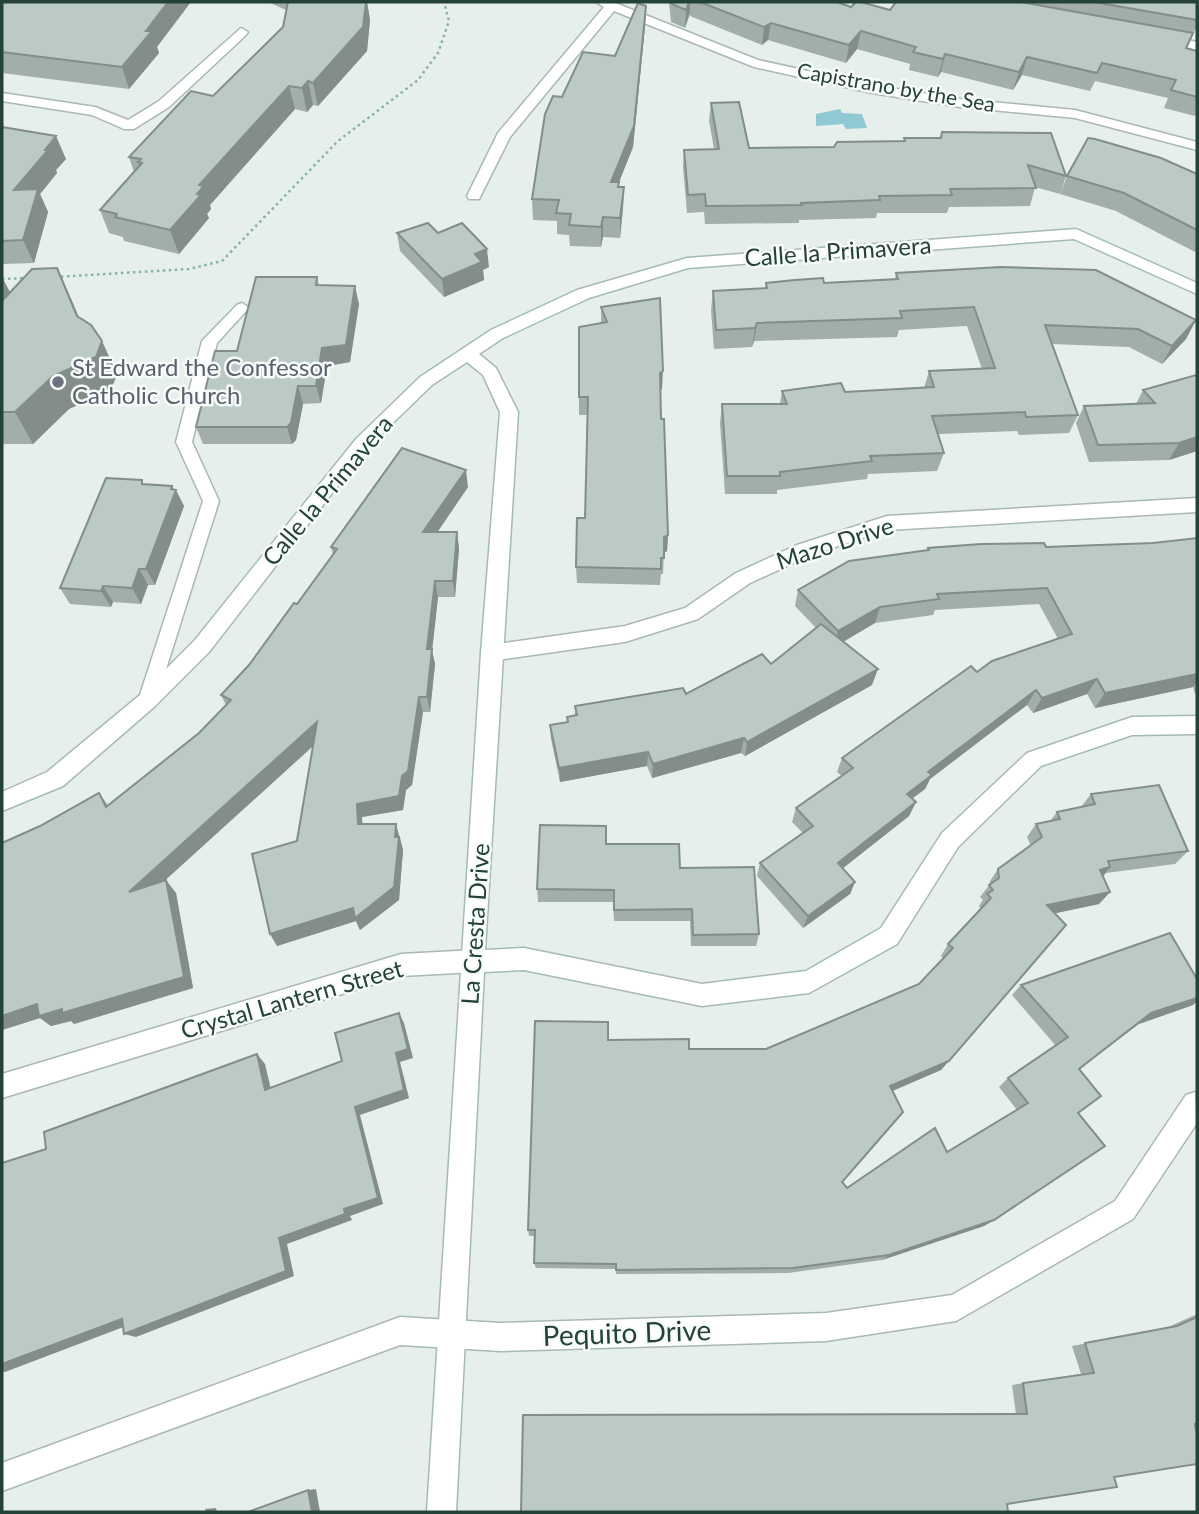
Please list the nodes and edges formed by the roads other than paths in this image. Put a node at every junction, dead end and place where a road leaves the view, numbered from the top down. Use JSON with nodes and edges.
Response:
{"nodes":[{"id":1,"x":606,"y":4,"type":"edge"},
{"id":2,"x":241,"y":32,"type":"dead end"},
{"id":3,"x":1142,"y":36,"type":"edge"},
{"id":4,"x":1197,"y":46,"type":"edge"},
{"id":5,"x":2,"y":97,"type":"edge"},
{"id":6,"x":1197,"y":146,"type":"edge"},
{"id":7,"x":474,"y":196,"type":"dead end"},
{"id":8,"x":1197,"y":289,"type":"edge"},
{"id":9,"x":242,"y":308,"type":"dead end"},
{"id":10,"x":466,"y":352,"type":"junction"},
{"id":11,"x":1197,"y":505,"type":"edge"},
{"id":12,"x":491,"y":653,"type":"junction"},
{"id":13,"x":147,"y":701,"type":"junction"},
{"id":14,"x":1197,"y":725,"type":"edge"},
{"id":15,"x":2,"y":802,"type":"edge"},
{"id":16,"x":475,"y":961,"type":"junction"},
{"id":17,"x":2,"y":1086,"type":"edge"},
{"id":18,"x":1195,"y":1104,"type":"dead end"},
{"id":19,"x":451,"y":1334,"type":"junction"},
{"id":20,"x":2,"y":1478,"type":"edge"},
{"id":21,"x":441,"y":1512,"type":"edge"}],
"edges":[{"from":1,"to":6,"type":"street","name":"Capistrano by the Sea"},
{"from":1,"to":7,"type":"street"},
{"from":2,"to":5,"type":"street"},
{"from":3,"to":4,"type":"street"},
{"from":8,"to":10,"type":"street","name":"Calle la Primavera"},
{"from":9,"to":13,"type":"lane"},
{"from":10,"to":12,"type":"street","name":"La Cresta Drive"},
{"from":10,"to":13,"type":"street","name":"Calle la Primavera"},
{"from":11,"to":12,"type":"street","name":"Mazo Drive"},
{"from":12,"to":16,"type":"street","name":"La Cresta Drive"},
{"from":13,"to":15,"type":"street","name":"Calle la Primavera"},
{"from":14,"to":16,"type":"street","name":"Crystal Lantern Street"},
{"from":16,"to":17,"type":"street","name":"Crystal Lantern Street"},
{"from":16,"to":19,"type":"street","name":"La Cresta Drive"},
{"from":18,"to":19,"type":"street","name":"Pequito Drive"},
{"from":19,"to":20,"type":"street","name":"Pequito Drive"},
{"from":19,"to":21,"type":"street","name":"La Cresta Drive"}]}
